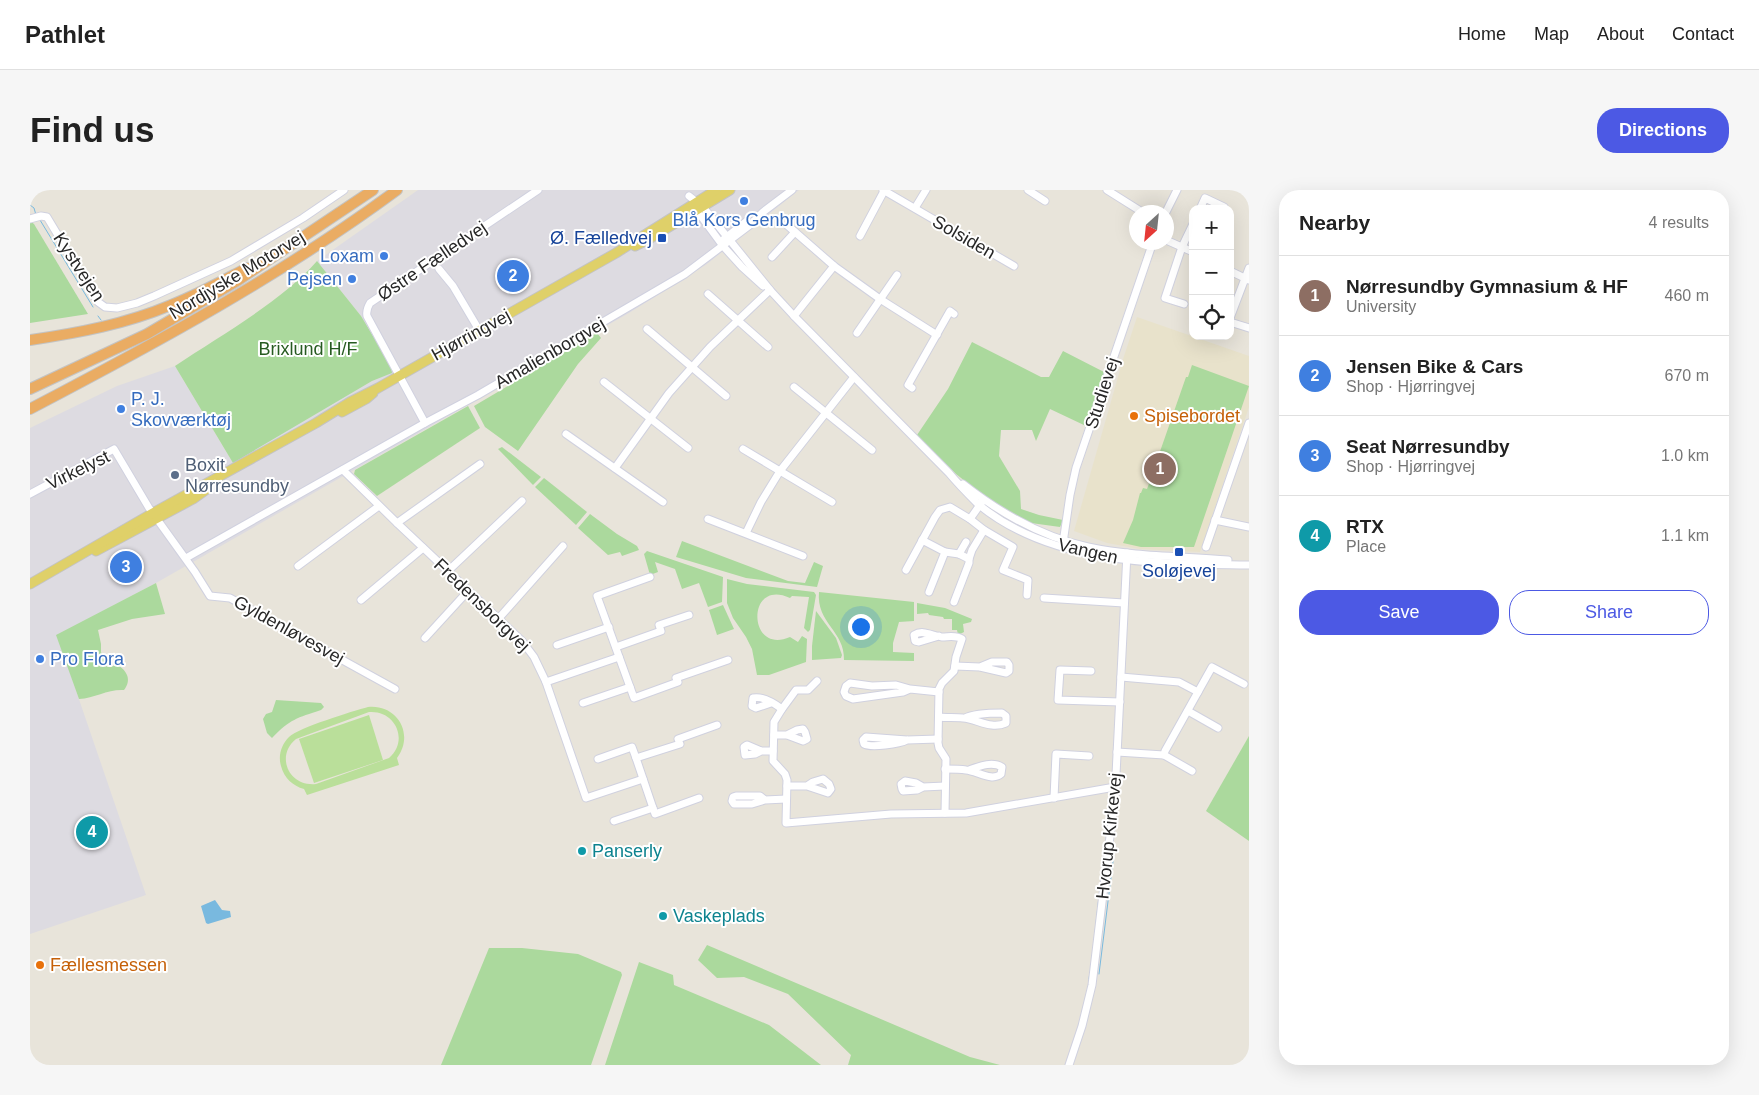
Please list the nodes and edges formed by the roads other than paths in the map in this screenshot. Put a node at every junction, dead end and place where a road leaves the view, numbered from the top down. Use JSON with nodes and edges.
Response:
{"nodes":[{"id":1,"x":344,"y":190,"type":"edge"},
{"id":2,"x":373,"y":190,"type":"edge"},
{"id":3,"x":397,"y":190,"type":"edge"},
{"id":4,"x":538,"y":190,"type":"edge"},
{"id":5,"x":716,"y":190,"type":"edge"},
{"id":6,"x":730,"y":190,"type":"edge"},
{"id":7,"x":792,"y":190,"type":"edge"},
{"id":8,"x":884,"y":190,"type":"edge"},
{"id":9,"x":926,"y":190,"type":"edge"},
{"id":10,"x":1028,"y":190,"type":"edge"},
{"id":11,"x":1107,"y":190,"type":"edge"},
{"id":12,"x":1177,"y":190,"type":"edge"},
{"id":13,"x":1045,"y":201,"type":"dead end"},
{"id":14,"x":694,"y":202,"type":"edge"},
{"id":15,"x":1131,"y":205,"type":"edge"},
{"id":16,"x":1170,"y":205,"type":"edge"},
{"id":17,"x":1202,"y":205,"type":"edge"},
{"id":18,"x":1220,"y":205,"type":"edge"},
{"id":19,"x":915,"y":208,"type":"junction"},
{"id":20,"x":36,"y":217,"type":"edge"},
{"id":21,"x":787,"y":225,"type":"dead end"},
{"id":22,"x":795,"y":232,"type":"junction"},
{"id":23,"x":1189,"y":232,"type":"edge"},
{"id":24,"x":860,"y":236,"type":"dead end"},
{"id":25,"x":728,"y":239,"type":"junction"},
{"id":26,"x":722,"y":244,"type":"junction"},
{"id":27,"x":1174,"y":244,"type":"edge"},
{"id":28,"x":1182,"y":247,"type":"junction"},
{"id":29,"x":1150,"y":250,"type":"edge"},
{"id":30,"x":1189,"y":250,"type":"edge"},
{"id":31,"x":275,"y":255,"type":"junction"},
{"id":32,"x":772,"y":257,"type":"dead end"},
{"id":33,"x":834,"y":266,"type":"junction"},
{"id":34,"x":1014,"y":266,"type":"dead end"},
{"id":35,"x":1249,"y":268,"type":"edge"},
{"id":36,"x":439,"y":269,"type":"dead end"},
{"id":37,"x":1234,"y":273,"type":"edge"},
{"id":38,"x":897,"y":275,"type":"dead end"},
{"id":39,"x":1247,"y":279,"type":"edge"},
{"id":40,"x":770,"y":290,"type":"junction"},
{"id":41,"x":708,"y":294,"type":"dead end"},
{"id":42,"x":880,"y":299,"type":"junction"},
{"id":43,"x":1184,"y":304,"type":"dead end"},
{"id":44,"x":1234,"y":310,"type":"edge"},
{"id":45,"x":954,"y":314,"type":"dead end"},
{"id":46,"x":794,"y":316,"type":"junction"},
{"id":47,"x":739,"y":321,"type":"junction"},
{"id":48,"x":1234,"y":322,"type":"edge"},
{"id":49,"x":1249,"y":328,"type":"edge"},
{"id":50,"x":647,"y":329,"type":"dead end"},
{"id":51,"x":479,"y":330,"type":"junction"},
{"id":52,"x":857,"y":333,"type":"dead end"},
{"id":53,"x":937,"y":335,"type":"junction"},
{"id":54,"x":30,"y":341,"type":"edge"},
{"id":55,"x":768,"y":347,"type":"dead end"},
{"id":56,"x":692,"y":367,"type":"junction"},
{"id":57,"x":400,"y":376,"type":"junction"},
{"id":58,"x":854,"y":377,"type":"junction"},
{"id":59,"x":88,"y":379,"type":"junction"},
{"id":60,"x":604,"y":382,"type":"dead end"},
{"id":61,"x":794,"y":387,"type":"dead end"},
{"id":62,"x":912,"y":388,"type":"dead end"},
{"id":63,"x":30,"y":389,"type":"edge"},
{"id":64,"x":726,"y":396,"type":"dead end"},
{"id":65,"x":30,"y":403,"type":"edge"},
{"id":66,"x":30,"y":409,"type":"edge"},
{"id":67,"x":825,"y":413,"type":"junction"},
{"id":68,"x":650,"y":418,"type":"junction"},
{"id":69,"x":1249,"y":422,"type":"edge"},
{"id":70,"x":425,"y":423,"type":"junction"},
{"id":71,"x":566,"y":434,"type":"dead end"},
{"id":72,"x":1245,"y":445,"type":"edge"},
{"id":73,"x":688,"y":448,"type":"dead end"},
{"id":74,"x":743,"y":449,"type":"dead end"},
{"id":75,"x":872,"y":450,"type":"dead end"},
{"id":76,"x":480,"y":464,"type":"dead end"},
{"id":77,"x":615,"y":468,"type":"junction"},
{"id":78,"x":343,"y":470,"type":"junction"},
{"id":79,"x":780,"y":471,"type":"junction"},
{"id":80,"x":30,"y":494,"type":"edge"},
{"id":81,"x":522,"y":501,"type":"dead end"},
{"id":82,"x":663,"y":502,"type":"dead end"},
{"id":83,"x":832,"y":502,"type":"dead end"},
{"id":84,"x":982,"y":502,"type":"junction"},
{"id":85,"x":380,"y":506,"type":"junction"},
{"id":86,"x":155,"y":516,"type":"junction"},
{"id":87,"x":708,"y":519,"type":"dead end"},
{"id":88,"x":970,"y":519,"type":"junction"},
{"id":89,"x":1215,"y":520,"type":"junction"},
{"id":90,"x":397,"y":524,"type":"junction"},
{"id":91,"x":1249,"y":527,"type":"edge"},
{"id":92,"x":984,"y":530,"type":"junction"},
{"id":93,"x":746,"y":534,"type":"junction"},
{"id":94,"x":922,"y":540,"type":"junction"},
{"id":95,"x":966,"y":542,"type":"dead end"},
{"id":96,"x":1063,"y":544,"type":"junction"},
{"id":97,"x":562,"y":546,"type":"dead end"},
{"id":98,"x":1206,"y":547,"type":"dead end"},
{"id":99,"x":424,"y":548,"type":"junction"},
{"id":100,"x":945,"y":552,"type":"junction"},
{"id":101,"x":959,"y":554,"type":"junction"},
{"id":102,"x":803,"y":556,"type":"dead end"},
{"id":103,"x":1127,"y":557,"type":"junction"},
{"id":104,"x":186,"y":558,"type":"junction"},
{"id":105,"x":969,"y":560,"type":"junction"},
{"id":106,"x":1249,"y":563,"type":"edge"},
{"id":107,"x":298,"y":566,"type":"dead end"},
{"id":108,"x":906,"y":570,"type":"dead end"},
{"id":109,"x":448,"y":571,"type":"junction"},
{"id":110,"x":650,"y":577,"type":"dead end"},
{"id":111,"x":30,"y":584,"type":"edge"},
{"id":112,"x":468,"y":591,"type":"junction"},
{"id":113,"x":929,"y":592,"type":"dead end"},
{"id":114,"x":1027,"y":595,"type":"dead end"},
{"id":115,"x":1044,"y":598,"type":"dead end"},
{"id":116,"x":361,"y":600,"type":"dead end"},
{"id":117,"x":954,"y":602,"type":"dead end"},
{"id":118,"x":1124,"y":603,"type":"junction"},
{"id":119,"x":689,"y":615,"type":"dead end"},
{"id":120,"x":499,"y":618,"type":"junction"},
{"id":121,"x":608,"y":626,"type":"junction"},
{"id":122,"x":939,"y":636,"type":"dead end"},
{"id":123,"x":425,"y":638,"type":"dead end"},
{"id":124,"x":558,"y":645,"type":"dead end"},
{"id":125,"x":616,"y":647,"type":"junction"},
{"id":126,"x":619,"y":657,"type":"junction"},
{"id":127,"x":728,"y":660,"type":"dead end"},
{"id":128,"x":955,"y":666,"type":"junction"},
{"id":129,"x":980,"y":667,"type":"dead end"},
{"id":130,"x":1091,"y":671,"type":"dead end"},
{"id":131,"x":1121,"y":677,"type":"junction"},
{"id":132,"x":817,"y":681,"type":"dead end"},
{"id":133,"x":546,"y":682,"type":"junction"},
{"id":134,"x":1244,"y":684,"type":"dead end"},
{"id":135,"x":630,"y":687,"type":"junction"},
{"id":136,"x":395,"y":689,"type":"dead end"},
{"id":137,"x":910,"y":690,"type":"junction"},
{"id":138,"x":939,"y":692,"type":"junction"},
{"id":139,"x":1198,"y":692,"type":"junction"},
{"id":140,"x":1120,"y":702,"type":"junction"},
{"id":141,"x":583,"y":703,"type":"dead end"},
{"id":142,"x":771,"y":703,"type":"dead end"},
{"id":143,"x":782,"y":709,"type":"junction"},
{"id":144,"x":1188,"y":711,"type":"junction"},
{"id":145,"x":939,"y":717,"type":"junction"},
{"id":146,"x":965,"y":718,"type":"junction"},
{"id":147,"x":717,"y":725,"type":"dead end"},
{"id":148,"x":1218,"y":728,"type":"dead end"},
{"id":149,"x":774,"y":735,"type":"junction"},
{"id":150,"x":788,"y":735,"type":"dead end"},
{"id":151,"x":907,"y":740,"type":"junction"},
{"id":152,"x":938,"y":740,"type":"junction"},
{"id":153,"x":761,"y":751,"type":"dead end"},
{"id":154,"x":773,"y":751,"type":"junction"},
{"id":155,"x":1117,"y":752,"type":"junction"},
{"id":156,"x":1164,"y":755,"type":"junction"},
{"id":157,"x":1089,"y":756,"type":"dead end"},
{"id":158,"x":636,"y":758,"type":"junction"},
{"id":159,"x":598,"y":760,"type":"dead end"},
{"id":160,"x":946,"y":769,"type":"junction"},
{"id":161,"x":969,"y":770,"type":"dead end"},
{"id":162,"x":1192,"y":771,"type":"dead end"},
{"id":163,"x":643,"y":779,"type":"junction"},
{"id":164,"x":787,"y":786,"type":"junction"},
{"id":165,"x":807,"y":786,"type":"dead end"},
{"id":166,"x":945,"y":786,"type":"junction"},
{"id":167,"x":923,"y":787,"type":"dead end"},
{"id":168,"x":1115,"y":787,"type":"junction"},
{"id":169,"x":700,"y":798,"type":"dead end"},
{"id":170,"x":1054,"y":798,"type":"junction"},
{"id":171,"x":786,"y":799,"type":"junction"},
{"id":172,"x":765,"y":800,"type":"dead end"},
{"id":173,"x":653,"y":808,"type":"junction"},
{"id":174,"x":945,"y":813,"type":"junction"},
{"id":175,"x":614,"y":821,"type":"dead end"},
{"id":176,"x":1069,"y":1065,"type":"edge"}],
"edges":[{"from":1,"to":20,"type":"street","name":"Kystvejen"},
{"from":2,"to":31,"type":"highway","name":"Nordjyske Motorvej"},
{"from":3,"to":59,"type":"highway","name":"Nordjyske Motorvej"},
{"from":4,"to":57,"type":"street","name":"Østre Fælledvej"},
{"from":5,"to":14,"type":"main road","name":"Hjørringvej"},
{"from":6,"to":14,"type":"main road","name":"Hjørringvej"},
{"from":7,"to":25,"type":"street","name":"Amalienborgvej"},
{"from":8,"to":19,"type":"street","name":"Solsiden"},
{"from":8,"to":24,"type":"street","name":"Solsiden"},
{"from":9,"to":19,"type":"street","name":"Solsiden"},
{"from":10,"to":13,"type":"street"},
{"from":11,"to":15,"type":"street"},
{"from":12,"to":16,"type":"street"},
{"from":14,"to":25,"type":"street","name":"Vangen"},
{"from":14,"to":26,"type":"street","name":"Vangen"},
{"from":14,"to":51,"type":"main road","name":"Hjørringvej"},
{"from":17,"to":18,"type":"street"},
{"from":19,"to":34,"type":"street","name":"Solsiden"},
{"from":21,"to":22,"type":"street"},
{"from":22,"to":32,"type":"street"},
{"from":22,"to":33,"type":"street"},
{"from":23,"to":28,"type":"street"},
{"from":25,"to":26,"type":"street","name":"Amalienborgvej"},
{"from":25,"to":40,"type":"street","name":"Vangen"},
{"from":26,"to":40,"type":"street","name":"Vangen"},
{"from":26,"to":70,"type":"street","name":"Amalienborgvej"},
{"from":27,"to":28,"type":"street"},
{"from":28,"to":30,"type":"street"},
{"from":28,"to":43,"type":"street"},
{"from":29,"to":96,"type":"street","name":"Studievej"},
{"from":31,"to":54,"type":"highway"},
{"from":31,"to":63,"type":"highway"},
{"from":33,"to":42,"type":"street"},
{"from":33,"to":46,"type":"street"},
{"from":35,"to":39,"type":"street"},
{"from":36,"to":51,"type":"street"},
{"from":37,"to":39,"type":"street"},
{"from":38,"to":42,"type":"street"},
{"from":39,"to":44,"type":"street"},
{"from":40,"to":46,"type":"street","name":"Vangen"},
{"from":40,"to":47,"type":"street"},
{"from":41,"to":47,"type":"street"},
{"from":42,"to":52,"type":"street"},
{"from":42,"to":53,"type":"street"},
{"from":45,"to":53,"type":"street"},
{"from":46,"to":58,"type":"street","name":"Vangen"},
{"from":47,"to":55,"type":"street"},
{"from":47,"to":56,"type":"street"},
{"from":48,"to":49,"type":"street"},
{"from":50,"to":56,"type":"street"},
{"from":51,"to":57,"type":"main road","name":"Hjørringvej"},
{"from":53,"to":62,"type":"street"},
{"from":56,"to":64,"type":"street"},
{"from":56,"to":68,"type":"street"},
{"from":57,"to":70,"type":"street"},
{"from":57,"to":86,"type":"main road","name":"Hjørringvej"},
{"from":58,"to":67,"type":"street"},
{"from":58,"to":84,"type":"street","name":"Vangen"},
{"from":59,"to":65,"type":"highway"},
{"from":59,"to":66,"type":"highway"},
{"from":60,"to":68,"type":"street"},
{"from":61,"to":67,"type":"street"},
{"from":67,"to":75,"type":"street"},
{"from":67,"to":79,"type":"street"},
{"from":68,"to":73,"type":"street"},
{"from":68,"to":77,"type":"street"},
{"from":69,"to":72,"type":"street"},
{"from":70,"to":78,"type":"street","name":"Amalienborgvej"},
{"from":71,"to":77,"type":"street"},
{"from":72,"to":89,"type":"street"},
{"from":74,"to":79,"type":"street"},
{"from":76,"to":90,"type":"street"},
{"from":77,"to":82,"type":"street"},
{"from":78,"to":85,"type":"street","name":"Fredensborgvej"},
{"from":78,"to":104,"type":"street","name":"Amalienborgvej"},
{"from":79,"to":83,"type":"street"},
{"from":79,"to":93,"type":"street"},
{"from":80,"to":86,"type":"street","name":"Virkelyst"},
{"from":81,"to":109,"type":"street"},
{"from":84,"to":88,"type":"street"},
{"from":84,"to":96,"type":"street","name":"Vangen"},
{"from":85,"to":90,"type":"street","name":"Fredensborgvej"},
{"from":85,"to":107,"type":"street"},
{"from":86,"to":104,"type":"street","name":"Gyldenløvesvej"},
{"from":86,"to":111,"type":"main road","name":"Hjørringvej"},
{"from":87,"to":93,"type":"street"},
{"from":88,"to":92,"type":"street"},
{"from":88,"to":94,"type":"street"},
{"from":89,"to":91,"type":"street"},
{"from":89,"to":98,"type":"street"},
{"from":90,"to":99,"type":"street","name":"Fredensborgvej"},
{"from":92,"to":105,"type":"street"},
{"from":92,"to":114,"type":"street"},
{"from":93,"to":102,"type":"street"},
{"from":94,"to":100,"type":"street"},
{"from":94,"to":108,"type":"street"},
{"from":95,"to":101,"type":"street"},
{"from":96,"to":103,"type":"street","name":"Vangen"},
{"from":97,"to":120,"type":"street"},
{"from":99,"to":109,"type":"street","name":"Fredensborgvej"},
{"from":99,"to":116,"type":"street"},
{"from":100,"to":101,"type":"street"},
{"from":100,"to":113,"type":"street"},
{"from":101,"to":105,"type":"street"},
{"from":103,"to":106,"type":"street","name":"Vangen"},
{"from":103,"to":118,"type":"street","name":"Hvorup Kirkevej"},
{"from":104,"to":136,"type":"street","name":"Gyldenløvesvej"},
{"from":105,"to":117,"type":"street"},
{"from":109,"to":112,"type":"street","name":"Fredensborgvej"},
{"from":110,"to":121,"type":"street"},
{"from":112,"to":120,"type":"street","name":"Fredensborgvej"},
{"from":112,"to":123,"type":"street"},
{"from":115,"to":118,"type":"street"},
{"from":118,"to":131,"type":"street","name":"Hvorup Kirkevej"},
{"from":119,"to":125,"type":"street"},
{"from":120,"to":133,"type":"street","name":"Fredensborgvej"},
{"from":121,"to":124,"type":"street"},
{"from":121,"to":125,"type":"street"},
{"from":122,"to":128,"type":"street"},
{"from":125,"to":126,"type":"street"},
{"from":126,"to":133,"type":"street"},
{"from":126,"to":135,"type":"street"},
{"from":127,"to":135,"type":"street"},
{"from":128,"to":129,"type":"street"},
{"from":128,"to":138,"type":"street"},
{"from":130,"to":140,"type":"street"},
{"from":131,"to":139,"type":"street"},
{"from":131,"to":140,"type":"street","name":"Hvorup Kirkevej"},
{"from":132,"to":143,"type":"street"},
{"from":133,"to":163,"type":"street","name":"Fredensborgvej"},
{"from":134,"to":139,"type":"street"},
{"from":135,"to":141,"type":"street"},
{"from":137,"to":137,"type":"street"},
{"from":137,"to":138,"type":"street"},
{"from":138,"to":145,"type":"street"},
{"from":139,"to":144,"type":"street"},
{"from":140,"to":155,"type":"street","name":"Hvorup Kirkevej"},
{"from":142,"to":143,"type":"street"},
{"from":143,"to":149,"type":"street"},
{"from":144,"to":148,"type":"street"},
{"from":144,"to":156,"type":"street"},
{"from":145,"to":146,"type":"street"},
{"from":145,"to":152,"type":"street"},
{"from":146,"to":146,"type":"street"},
{"from":147,"to":158,"type":"street"},
{"from":149,"to":150,"type":"street"},
{"from":149,"to":154,"type":"street"},
{"from":151,"to":151,"type":"street"},
{"from":151,"to":152,"type":"street"},
{"from":152,"to":160,"type":"street"},
{"from":153,"to":154,"type":"street"},
{"from":154,"to":164,"type":"street"},
{"from":155,"to":156,"type":"street"},
{"from":155,"to":168,"type":"street","name":"Hvorup Kirkevej"},
{"from":156,"to":162,"type":"street"},
{"from":157,"to":170,"type":"street"},
{"from":158,"to":159,"type":"street"},
{"from":158,"to":163,"type":"street"},
{"from":160,"to":161,"type":"street"},
{"from":160,"to":166,"type":"street"},
{"from":163,"to":173,"type":"street"},
{"from":164,"to":165,"type":"street"},
{"from":164,"to":171,"type":"street"},
{"from":166,"to":167,"type":"street"},
{"from":166,"to":174,"type":"street"},
{"from":168,"to":170,"type":"street"},
{"from":168,"to":176,"type":"street","name":"Hvorup Kirkevej"},
{"from":169,"to":173,"type":"street"},
{"from":170,"to":174,"type":"street"},
{"from":171,"to":172,"type":"street"},
{"from":171,"to":174,"type":"street"},
{"from":173,"to":175,"type":"street"}]}
